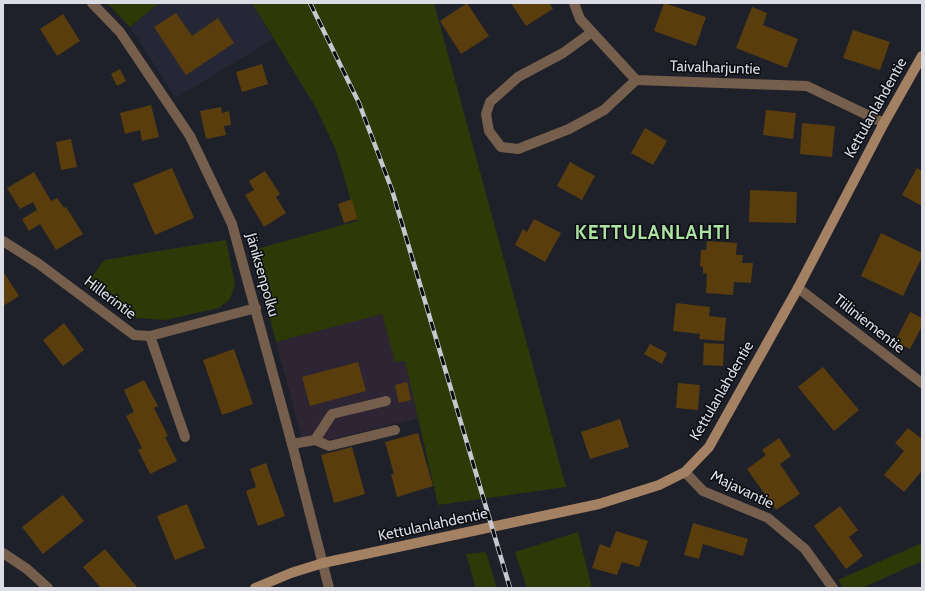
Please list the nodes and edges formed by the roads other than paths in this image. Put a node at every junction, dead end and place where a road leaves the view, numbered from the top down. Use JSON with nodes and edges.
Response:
{"nodes":[{"id":1,"x":92,"y":3,"type":"edge"},
{"id":2,"x":574,"y":3,"type":"edge"},
{"id":3,"x":592,"y":32,"type":"junction"},
{"id":4,"x":922,"y":56,"type":"edge"},
{"id":5,"x":636,"y":80,"type":"junction"},
{"id":6,"x":884,"y":123,"type":"junction"},
{"id":7,"x":3,"y":241,"type":"edge"},
{"id":8,"x":798,"y":288,"type":"junction"},
{"id":9,"x":256,"y":308,"type":"junction"},
{"id":10,"x":150,"y":336,"type":"junction"},
{"id":11,"x":922,"y":383,"type":"edge"},
{"id":12,"x":386,"y":402,"type":"dead end"},
{"id":13,"x":395,"y":430,"type":"dead end"},
{"id":14,"x":185,"y":437,"type":"dead end"},
{"id":15,"x":315,"y":440,"type":"junction"},
{"id":16,"x":292,"y":444,"type":"junction"},
{"id":17,"x":685,"y":472,"type":"junction"},
{"id":18,"x":3,"y":553,"type":"edge"},
{"id":19,"x":323,"y":564,"type":"junction"},
{"id":20,"x":48,"y":588,"type":"edge"},
{"id":21,"x":255,"y":588,"type":"edge"},
{"id":22,"x":329,"y":588,"type":"edge"},
{"id":23,"x":833,"y":588,"type":"edge"}],
"edges":[{"from":1,"to":9,"type":"street","name":"Jäniksenpolku"},
{"from":2,"to":3,"type":"street"},
{"from":3,"to":5,"type":"street"},
{"from":3,"to":5,"type":"street"},
{"from":4,"to":6,"type":"street","name":"Kettulanlahdentie"},
{"from":5,"to":6,"type":"street","name":"Taivalharjuntie"},
{"from":6,"to":8,"type":"street","name":"Kettulanlahdentie"},
{"from":7,"to":10,"type":"street","name":"Hillerintie"},
{"from":8,"to":11,"type":"street","name":"Tiiliniementie"},
{"from":8,"to":17,"type":"street","name":"Kettulanlahdentie"},
{"from":9,"to":10,"type":"street","name":"Hillerintie"},
{"from":9,"to":16,"type":"street","name":"Jäniksenpolku"},
{"from":10,"to":14,"type":"street"},
{"from":12,"to":15,"type":"street"},
{"from":13,"to":15,"type":"street"},
{"from":15,"to":16,"type":"street"},
{"from":16,"to":19,"type":"street","name":"Jäniksenpolku"},
{"from":17,"to":19,"type":"street","name":"Kettulanlahdentie"},
{"from":17,"to":23,"type":"street","name":"Majavantie"},
{"from":18,"to":20,"type":"street"},
{"from":19,"to":21,"type":"street","name":"Kettulanlahdentie"},
{"from":19,"to":22,"type":"street","name":"Jäniksenpolku"}]}
